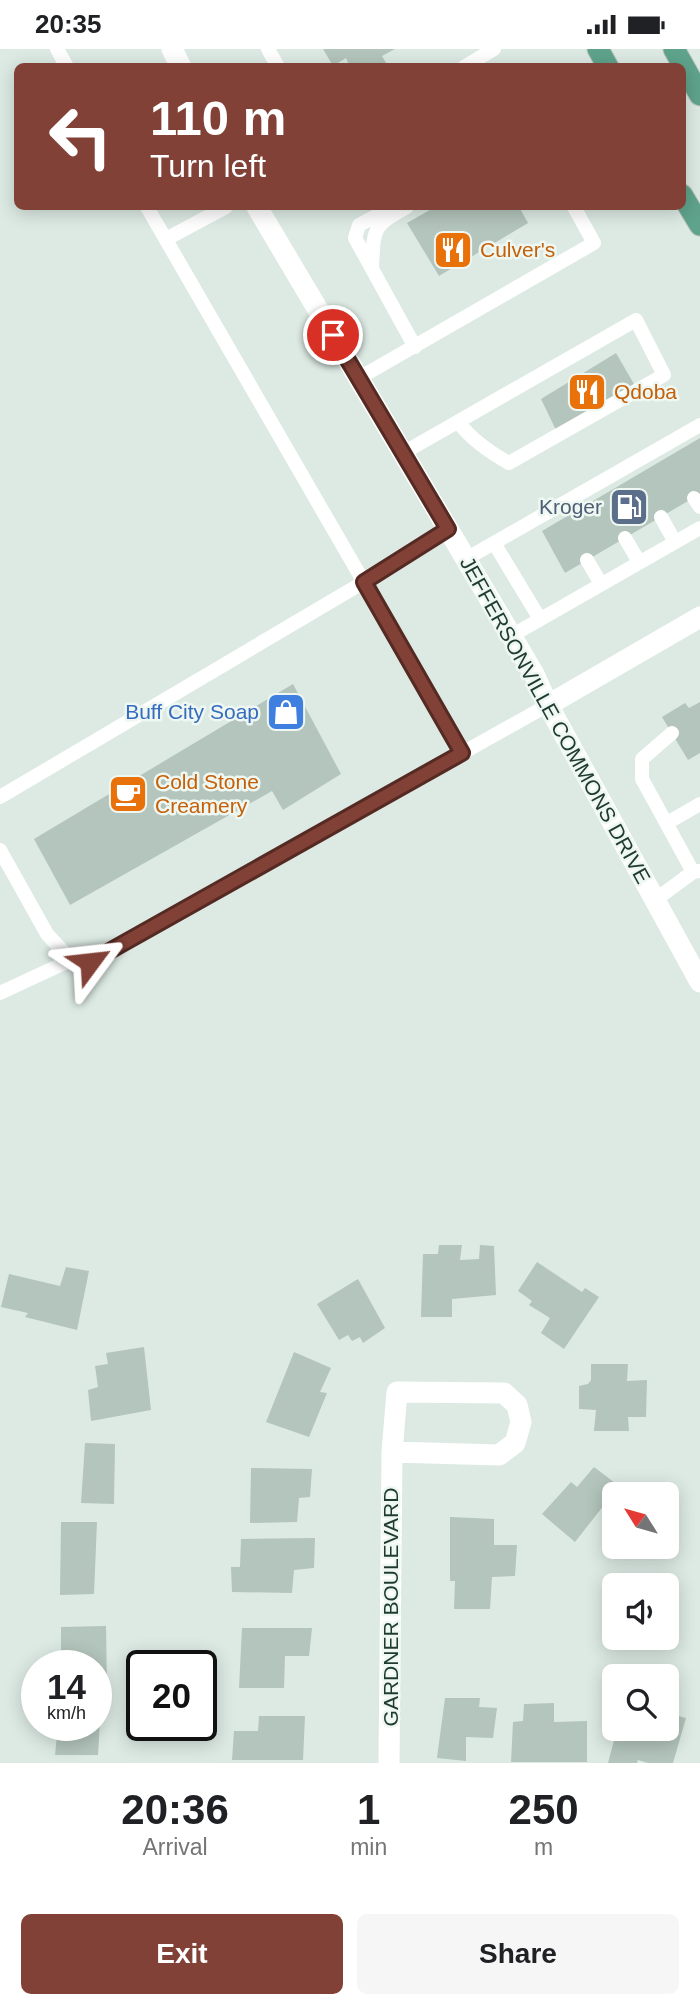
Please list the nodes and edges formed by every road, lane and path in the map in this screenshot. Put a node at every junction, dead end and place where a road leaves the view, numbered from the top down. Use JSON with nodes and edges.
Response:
{"nodes":[{"id":1,"x":494,"y":49,"type":"edge"},
{"id":2,"x":471,"y":63,"type":"edge"},
{"id":3,"x":686,"y":70,"type":"edge"},
{"id":4,"x":700,"y":95,"type":"edge"},
{"id":5,"x":686,"y":202,"type":"edge"},
{"id":6,"x":150,"y":210,"type":"edge"},
{"id":7,"x":220,"y":210,"type":"edge"},
{"id":8,"x":259,"y":210,"type":"edge"},
{"id":9,"x":387,"y":210,"type":"edge"},
{"id":10,"x":402,"y":210,"type":"edge"},
{"id":11,"x":575,"y":210,"type":"edge"},
{"id":12,"x":700,"y":225,"type":"edge"},
{"id":13,"x":166,"y":239,"type":"junction"},
{"id":14,"x":372,"y":268,"type":"junction"},
{"id":15,"x":415,"y":347,"type":"junction"},
{"id":16,"x":359,"y":378,"type":"junction"},
{"id":17,"x":458,"y":422,"type":"junction"},
{"id":18,"x":700,"y":425,"type":"edge"},
{"id":19,"x":403,"y":453,"type":"junction"},
{"id":20,"x":661,"y":517,"type":"dead end"},
{"id":21,"x":700,"y":528,"type":"edge"},
{"id":22,"x":448,"y":529,"type":"junction"},
{"id":23,"x":625,"y":538,"type":"dead end"},
{"id":24,"x":676,"y":542,"type":"junction"},
{"id":25,"x":494,"y":543,"type":"junction"},
{"id":26,"x":466,"y":559,"type":"junction"},
{"id":27,"x":587,"y":560,"type":"dead end"},
{"id":28,"x":639,"y":562,"type":"junction"},
{"id":29,"x":364,"y":582,"type":"junction"},
{"id":30,"x":601,"y":584,"type":"junction"},
{"id":31,"x":700,"y":617,"type":"edge"},
{"id":32,"x":540,"y":619,"type":"junction"},
{"id":33,"x":511,"y":636,"type":"junction"},
{"id":34,"x":548,"y":705,"type":"junction"},
{"id":35,"x":672,"y":733,"type":"dead end"},
{"id":36,"x":462,"y":753,"type":"junction"},
{"id":37,"x":0,"y":797,"type":"edge"},
{"id":38,"x":700,"y":804,"type":"edge"},
{"id":39,"x":667,"y":823,"type":"junction"},
{"id":40,"x":0,"y":850,"type":"edge"},
{"id":41,"x":697,"y":872,"type":"edge"},
{"id":42,"x":655,"y":900,"type":"junction"},
{"id":43,"x":71,"y":960,"type":"junction"},
{"id":44,"x":700,"y":982,"type":"edge"},
{"id":45,"x":0,"y":993,"type":"edge"},
{"id":46,"x":392,"y":1452,"type":"junction"},
{"id":47,"x":390,"y":1763,"type":"edge"}],
"edges":[{"from":1,"to":2,"type":"lane"},
{"from":3,"to":4,"type":"main road"},
{"from":5,"to":12,"type":"main road"},
{"from":6,"to":13,"type":"lane"},
{"from":7,"to":13,"type":"lane"},
{"from":8,"to":16,"type":"street","name":"JEFFERSONVILLE COMMONS DRIVE"},
{"from":9,"to":14,"type":"lane"},
{"from":10,"to":14,"type":"lane"},
{"from":11,"to":15,"type":"lane"},
{"from":13,"to":29,"type":"lane"},
{"from":14,"to":15,"type":"lane"},
{"from":15,"to":16,"type":"lane"},
{"from":16,"to":19,"type":"street","name":"JEFFERSONVILLE COMMONS DRIVE"},
{"from":17,"to":17,"type":"lane"},
{"from":17,"to":19,"type":"lane"},
{"from":18,"to":25,"type":"lane"},
{"from":19,"to":22,"type":"street","name":"JEFFERSONVILLE COMMONS DRIVE"},
{"from":20,"to":24,"type":"lane"},
{"from":21,"to":24,"type":"lane"},
{"from":22,"to":26,"type":"street","name":"JEFFERSONVILLE COMMONS DRIVE"},
{"from":22,"to":29,"type":"lane"},
{"from":23,"to":28,"type":"lane"},
{"from":24,"to":28,"type":"lane"},
{"from":25,"to":26,"type":"lane"},
{"from":25,"to":32,"type":"lane"},
{"from":26,"to":33,"type":"street","name":"JEFFERSONVILLE COMMONS DRIVE"},
{"from":27,"to":30,"type":"lane"},
{"from":28,"to":30,"type":"lane"},
{"from":29,"to":36,"type":"lane"},
{"from":29,"to":37,"type":"lane"},
{"from":30,"to":32,"type":"lane"},
{"from":31,"to":34,"type":"street"},
{"from":32,"to":33,"type":"lane"},
{"from":33,"to":34,"type":"street","name":"JEFFERSONVILLE COMMONS DRIVE"},
{"from":34,"to":36,"type":"lane"},
{"from":34,"to":42,"type":"street","name":"JEFFERSONVILLE COMMONS DRIVE"},
{"from":35,"to":39,"type":"lane"},
{"from":36,"to":43,"type":"lane"},
{"from":38,"to":39,"type":"lane"},
{"from":39,"to":41,"type":"lane"},
{"from":40,"to":43,"type":"lane"},
{"from":41,"to":42,"type":"lane"},
{"from":42,"to":44,"type":"street","name":"JEFFERSONVILLE COMMONS DRIVE"},
{"from":43,"to":45,"type":"lane"},
{"from":46,"to":46,"type":"street","name":"GARDNER BOULEVARD"},
{"from":46,"to":47,"type":"street","name":"GARDNER BOULEVARD"}]}
